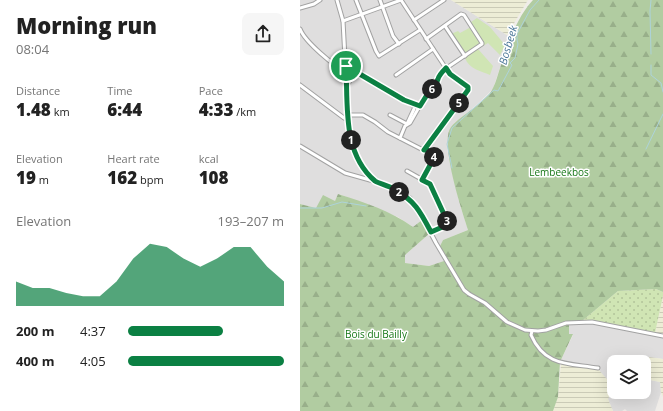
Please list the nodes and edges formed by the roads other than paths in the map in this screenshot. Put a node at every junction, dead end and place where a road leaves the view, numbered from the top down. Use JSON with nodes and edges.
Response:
{"nodes":[{"id":1,"x":320,"y":0,"type":"edge"},
{"id":2,"x":337,"y":0,"type":"edge"},
{"id":3,"x":356,"y":0,"type":"edge"},
{"id":4,"x":380,"y":0,"type":"edge"},
{"id":5,"x":401,"y":0,"type":"edge"},
{"id":6,"x":444,"y":0,"type":"edge"},
{"id":7,"x":382,"y":7,"type":"junction"},
{"id":8,"x":300,"y":8,"type":"edge"},
{"id":9,"x":362,"y":14,"type":"junction"},
{"id":10,"x":414,"y":20,"type":"junction"},
{"id":11,"x":343,"y":21,"type":"junction"},
{"id":12,"x":444,"y":26,"type":"junction"},
{"id":13,"x":300,"y":29,"type":"edge"},
{"id":14,"x":420,"y":30,"type":"junction"},
{"id":15,"x":426,"y":39,"type":"junction"},
{"id":16,"x":399,"y":44,"type":"junction"},
{"id":17,"x":433,"y":49,"type":"junction"},
{"id":18,"x":465,"y":56,"type":"junction"},
{"id":19,"x":346,"y":66,"type":"junction"},
{"id":20,"x":446,"y":68,"type":"junction"},
{"id":21,"x":346,"y":72,"type":"junction"},
{"id":22,"x":356,"y":72,"type":"junction"},
{"id":23,"x":396,"y":75,"type":"dead end"},
{"id":24,"x":300,"y":85,"type":"edge"},
{"id":25,"x":347,"y":85,"type":"junction"},
{"id":26,"x":412,"y":104,"type":"junction"},
{"id":27,"x":420,"y":106,"type":"junction"},
{"id":28,"x":416,"y":110,"type":"junction"},
{"id":29,"x":348,"y":115,"type":"junction"},
{"id":30,"x":390,"y":115,"type":"dead end"},
{"id":31,"x":341,"y":116,"type":"junction"},
{"id":32,"x":407,"y":124,"type":"junction"},
{"id":33,"x":400,"y":138,"type":"junction"},
{"id":34,"x":300,"y":146,"type":"edge"},
{"id":35,"x":424,"y":150,"type":"junction"},
{"id":36,"x":407,"y":171,"type":"dead end"},
{"id":37,"x":422,"y":180,"type":"junction"},
{"id":38,"x":375,"y":182,"type":"junction"},
{"id":39,"x":431,"y":232,"type":"junction"},
{"id":40,"x":532,"y":332,"type":"junction"},
{"id":41,"x":663,"y":336,"type":"edge"},
{"id":42,"x":598,"y":368,"type":"dead end"}],
"edges":[{"from":1,"to":8,"type":"street"},
{"from":2,"to":11,"type":"street"},
{"from":3,"to":9,"type":"street"},
{"from":4,"to":7,"type":"street"},
{"from":5,"to":7,"type":"street"},
{"from":5,"to":10,"type":"street"},
{"from":6,"to":10,"type":"street"},
{"from":7,"to":9,"type":"street"},
{"from":7,"to":16,"type":"street"},
{"from":9,"to":11,"type":"street"},
{"from":9,"to":16,"type":"street"},
{"from":10,"to":14,"type":"street"},
{"from":11,"to":19,"type":"street"},
{"from":12,"to":15,"type":"street"},
{"from":12,"to":18,"type":"street"},
{"from":12,"to":18,"type":"street"},
{"from":13,"to":21,"type":"street"},
{"from":14,"to":15,"type":"street"},
{"from":14,"to":16,"type":"street"},
{"from":15,"to":17,"type":"street"},
{"from":17,"to":20,"type":"street"},
{"from":17,"to":23,"type":"street"},
{"from":18,"to":20,"type":"street"},
{"from":19,"to":21,"type":"street"},
{"from":19,"to":22,"type":"street"},
{"from":20,"to":27,"type":"street"},
{"from":20,"to":35,"type":"street"},
{"from":21,"to":25,"type":"street"},
{"from":22,"to":25,"type":"street"},
{"from":22,"to":26,"type":"street"},
{"from":24,"to":31,"type":"street"},
{"from":25,"to":29,"type":"street"},
{"from":26,"to":27,"type":"street"},
{"from":26,"to":28,"type":"street"},
{"from":27,"to":28,"type":"street"},
{"from":28,"to":32,"type":"street"},
{"from":29,"to":31,"type":"street"},
{"from":29,"to":31,"type":"street"},
{"from":29,"to":33,"type":"street"},
{"from":29,"to":38,"type":"street"},
{"from":30,"to":32,"type":"street"},
{"from":32,"to":33,"type":"street"},
{"from":33,"to":35,"type":"street"},
{"from":34,"to":38,"type":"street"},
{"from":35,"to":37,"type":"street"},
{"from":36,"to":37,"type":"street"},
{"from":37,"to":39,"type":"street"},
{"from":38,"to":39,"type":"street"},
{"from":39,"to":40,"type":"street"},
{"from":40,"to":41,"type":"street"},
{"from":40,"to":42,"type":"street"}]}
